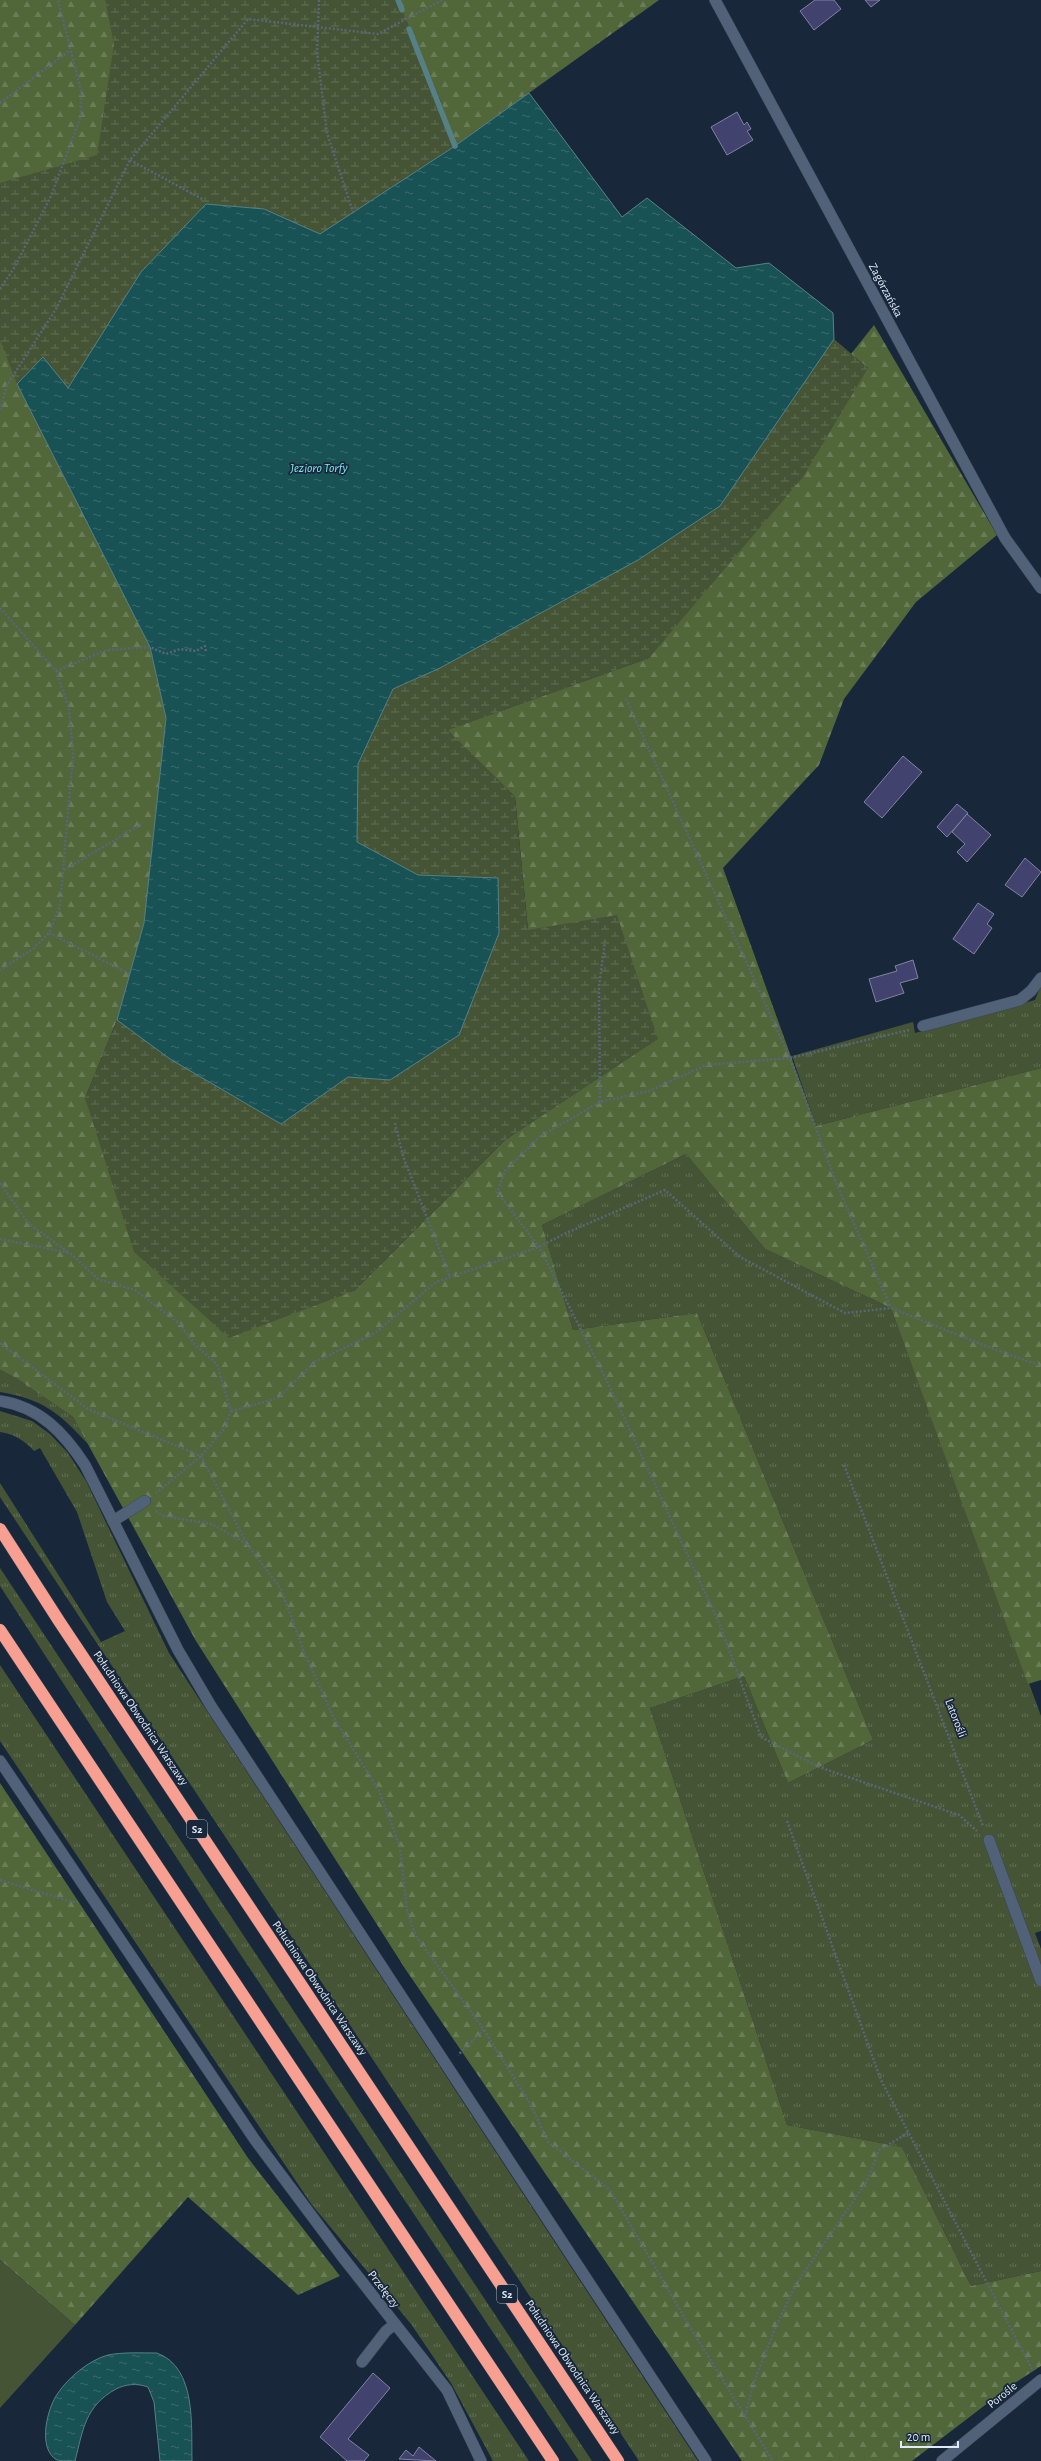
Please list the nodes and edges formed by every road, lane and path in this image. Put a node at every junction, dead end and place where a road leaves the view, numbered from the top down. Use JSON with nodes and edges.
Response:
{"nodes":[{"id":1,"x":58,"y":0,"type":"edge"},
{"id":2,"x":319,"y":0,"type":"edge"},
{"id":3,"x":442,"y":0,"type":"edge"},
{"id":4,"x":715,"y":0,"type":"edge"},
{"id":5,"x":318,"y":27,"type":"junction"},
{"id":6,"x":69,"y":51,"type":"junction"},
{"id":7,"x":0,"y":103,"type":"edge"},
{"id":8,"x":130,"y":160,"type":"junction"},
{"id":9,"x":204,"y":200,"type":"dead end"},
{"id":10,"x":354,"y":215,"type":"dead end"},
{"id":11,"x":0,"y":289,"type":"edge"},
{"id":12,"x":0,"y":410,"type":"edge"},
{"id":13,"x":1041,"y":588,"type":"edge"},
{"id":14,"x":0,"y":608,"type":"edge"},
{"id":15,"x":206,"y":652,"type":"dead end"},
{"id":16,"x":56,"y":671,"type":"junction"},
{"id":17,"x":626,"y":699,"type":"dead end"},
{"id":18,"x":142,"y":824,"type":"dead end"},
{"id":19,"x":64,"y":870,"type":"junction"},
{"id":20,"x":49,"y":933,"type":"junction"},
{"id":21,"x":605,"y":941,"type":"dead end"},
{"id":22,"x":0,"y":970,"type":"edge"},
{"id":23,"x":130,"y":974,"type":"dead end"},
{"id":24,"x":1041,"y":978,"type":"edge"},
{"id":25,"x":923,"y":1026,"type":"joint"},
{"id":26,"x":790,"y":1058,"type":"junction"},
{"id":27,"x":600,"y":1102,"type":"junction"},
{"id":28,"x":395,"y":1123,"type":"dead end"},
{"id":29,"x":0,"y":1183,"type":"edge"},
{"id":30,"x":0,"y":1238,"type":"edge"},
{"id":31,"x":539,"y":1247,"type":"junction"},
{"id":32,"x":70,"y":1253,"type":"junction"},
{"id":33,"x":450,"y":1277,"type":"junction"},
{"id":34,"x":892,"y":1308,"type":"junction"},
{"id":35,"x":0,"y":1343,"type":"edge"},
{"id":36,"x":1041,"y":1366,"type":"edge"},
{"id":37,"x":0,"y":1401,"type":"edge"},
{"id":38,"x":231,"y":1411,"type":"junction"},
{"id":39,"x":201,"y":1456,"type":"junction"},
{"id":40,"x":844,"y":1465,"type":"dead end"},
{"id":41,"x":146,"y":1501,"type":"junction"},
{"id":42,"x":114,"y":1521,"type":"junction"},
{"id":43,"x":0,"y":1529,"type":"edge"},
{"id":44,"x":247,"y":1544,"type":"junction"},
{"id":45,"x":0,"y":1630,"type":"edge"},
{"id":46,"x":0,"y":1760,"type":"edge"},
{"id":47,"x":788,"y":1821,"type":"dead end"},
{"id":48,"x":989,"y":1840,"type":"junction"},
{"id":49,"x":0,"y":1880,"type":"edge"},
{"id":50,"x":95,"y":1901,"type":"junction"},
{"id":51,"x":1041,"y":1981,"type":"edge"},
{"id":52,"x":484,"y":2030,"type":"junction"},
{"id":53,"x":447,"y":2066,"type":"junction"},
{"id":54,"x":908,"y":2133,"type":"junction"},
{"id":55,"x":395,"y":2324,"type":"junction"},
{"id":56,"x":362,"y":2362,"type":"dead end"},
{"id":57,"x":1040,"y":2381,"type":"edge"},
{"id":58,"x":745,"y":2416,"type":"junction"},
{"id":59,"x":481,"y":2461,"type":"edge"},
{"id":60,"x":553,"y":2461,"type":"edge"},
{"id":61,"x":618,"y":2461,"type":"edge"},
{"id":62,"x":706,"y":2461,"type":"edge"},
{"id":63,"x":773,"y":2461,"type":"edge"},
{"id":64,"x":942,"y":2461,"type":"edge"}],
"edges":[{"from":1,"to":6,"type":"path"},
{"from":2,"to":5,"type":"path"},
{"from":3,"to":5,"type":"path"},
{"from":4,"to":13,"type":"street","name":"Zagórzańska"},
{"from":5,"to":8,"type":"path"},
{"from":5,"to":10,"type":"path"},
{"from":6,"to":7,"type":"path"},
{"from":6,"to":11,"type":"path"},
{"from":8,"to":9,"type":"path"},
{"from":8,"to":12,"type":"path"},
{"from":14,"to":16,"type":"path"},
{"from":15,"to":16,"type":"path"},
{"from":16,"to":19,"type":"path"},
{"from":17,"to":26,"type":"path"},
{"from":18,"to":19,"type":"path"},
{"from":19,"to":20,"type":"path"},
{"from":20,"to":22,"type":"path"},
{"from":20,"to":23,"type":"path"},
{"from":21,"to":27,"type":"path"},
{"from":24,"to":25,"type":"street"},
{"from":25,"to":26,"type":"path"},
{"from":26,"to":27,"type":"path"},
{"from":26,"to":34,"type":"path"},
{"from":27,"to":31,"type":"path"},
{"from":28,"to":33,"type":"path"},
{"from":29,"to":32,"type":"path"},
{"from":30,"to":32,"type":"path"},
{"from":31,"to":33,"type":"path"},
{"from":31,"to":34,"type":"path"},
{"from":31,"to":48,"type":"path"},
{"from":32,"to":38,"type":"path"},
{"from":33,"to":38,"type":"path"},
{"from":34,"to":36,"type":"path"},
{"from":35,"to":39,"type":"path"},
{"from":37,"to":42,"type":"street"},
{"from":38,"to":39,"type":"path"},
{"from":39,"to":41,"type":"path"},
{"from":39,"to":44,"type":"path"},
{"from":40,"to":48,"type":"path","name":"Latorośli"},
{"from":41,"to":42,"type":"street"},
{"from":41,"to":44,"type":"path"},
{"from":42,"to":53,"type":"street"},
{"from":43,"to":61,"type":"highway","name":"Południowa Obwodnica Warszawy","number":"S2"},
{"from":44,"to":52,"type":"path"},
{"from":45,"to":60,"type":"highway"},
{"from":46,"to":50,"type":"street","name":"Przełęczy"},
{"from":47,"to":54,"type":"path"},
{"from":48,"to":51,"type":"street"},
{"from":49,"to":50,"type":"path"},
{"from":50,"to":55,"type":"street","name":"Przełęczy"},
{"from":52,"to":53,"type":"path"},
{"from":52,"to":58,"type":"path"},
{"from":53,"to":62,"type":"street"},
{"from":54,"to":57,"type":"path"},
{"from":54,"to":58,"type":"path"},
{"from":55,"to":56,"type":"street"},
{"from":55,"to":59,"type":"street","name":"Przełęczy"},
{"from":57,"to":64,"type":"street","name":"Porośle"},
{"from":58,"to":63,"type":"path"}]}
